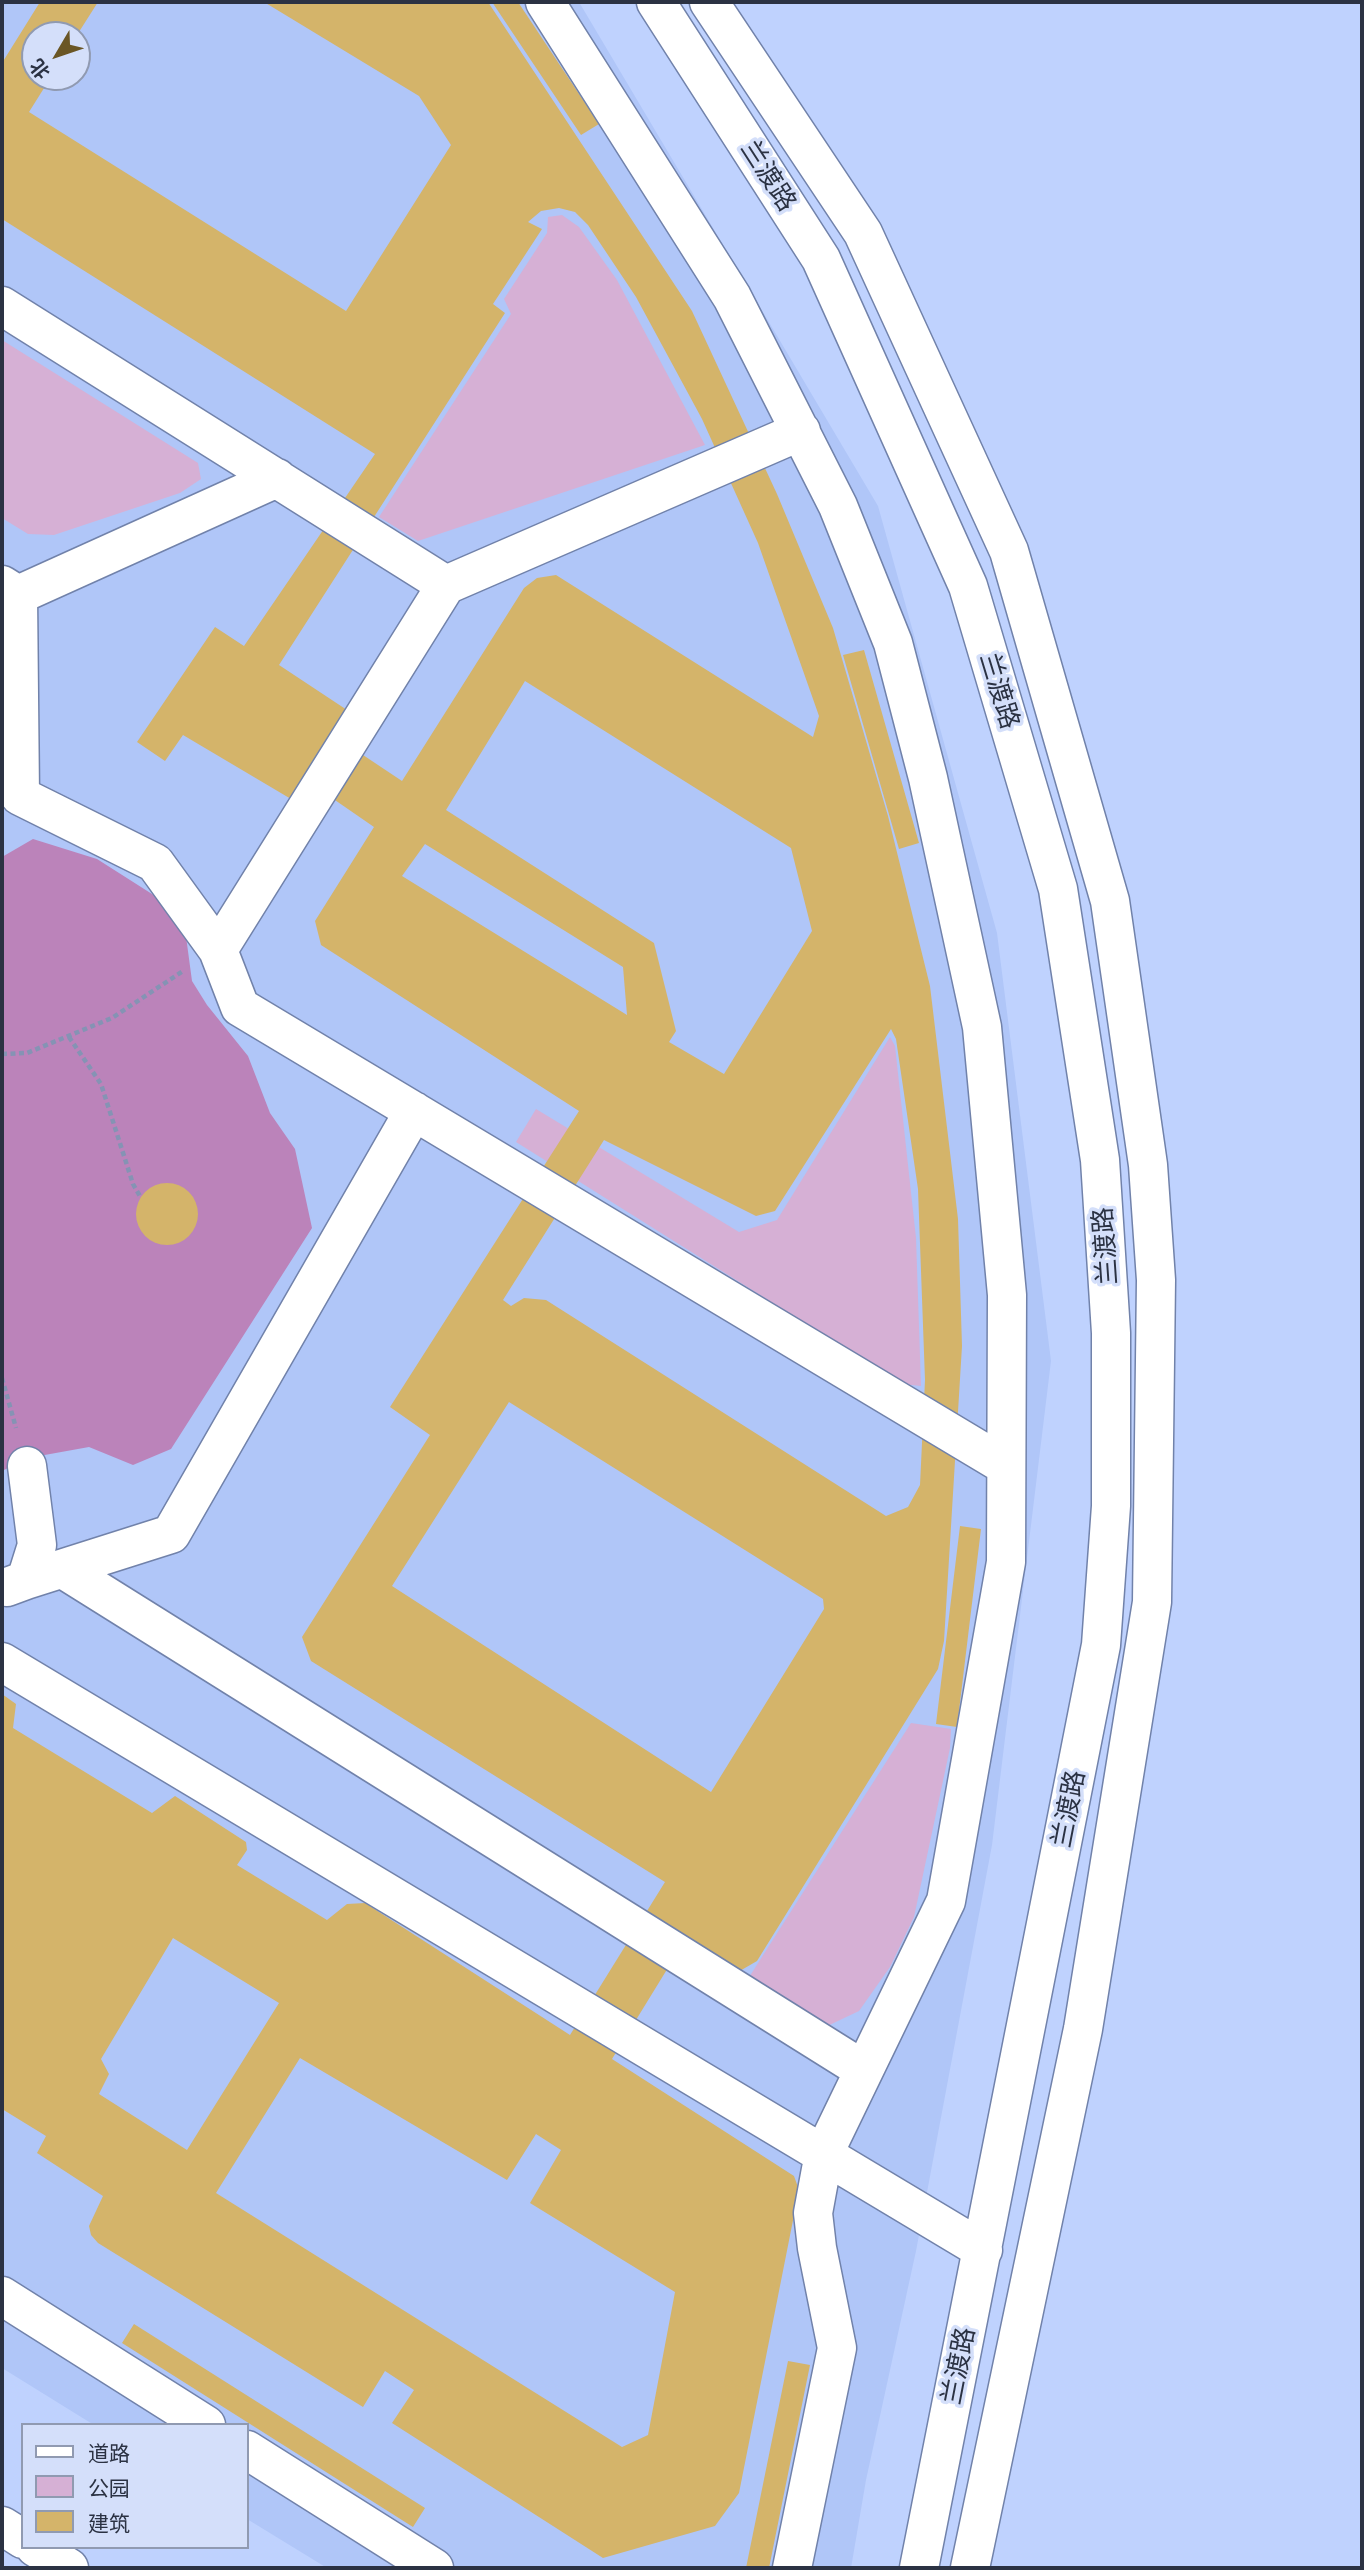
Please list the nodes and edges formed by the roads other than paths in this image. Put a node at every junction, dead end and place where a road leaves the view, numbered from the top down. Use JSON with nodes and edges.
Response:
{"nodes":[{"id":1,"x":545,"y":2,"type":"edge"},
{"id":2,"x":656,"y":2,"type":"edge"},
{"id":3,"x":709,"y":2,"type":"edge"},
{"id":4,"x":2,"y":306,"type":"edge"},
{"id":5,"x":801,"y":432,"type":"junction"},
{"id":6,"x":277,"y":478,"type":"junction"},
{"id":7,"x":446,"y":585,"type":"junction"},
{"id":8,"x":10,"y":590,"type":"edge"},
{"id":9,"x":11,"y":805,"type":"edge"},
{"id":10,"x":218,"y":950,"type":"junction"},
{"id":11,"x":414,"y":1111,"type":"junction"},
{"id":12,"x":27,"y":1466,"type":"road end"},
{"id":13,"x":1006,"y":1466,"type":"junction"},
{"id":14,"x":63,"y":1569,"type":"junction"},
{"id":15,"x":14,"y":1584,"type":"edge"},
{"id":16,"x":2,"y":1662,"type":"edge"},
{"id":17,"x":862,"y":2069,"type":"junction"},
{"id":18,"x":824,"y":2152,"type":"junction"},
{"id":19,"x":983,"y":2250,"type":"junction"},
{"id":20,"x":2,"y":2296,"type":"edge"},
{"id":21,"x":203,"y":2423,"type":"edge"},
{"id":22,"x":248,"y":2452,"type":"edge"},
{"id":23,"x":2,"y":2526,"type":"edge"},
{"id":24,"x":21,"y":2538,"type":"edge"},
{"id":25,"x":38,"y":2549,"type":"edge"},
{"id":26,"x":69,"y":2568,"type":"edge"},
{"id":27,"x":433,"y":2568,"type":"edge"},
{"id":28,"x":792,"y":2568,"type":"edge"},
{"id":29,"x":919,"y":2568,"type":"edge"},
{"id":30,"x":970,"y":2568,"type":"edge"}],
"edges":[{"from":1,"to":5,"type":"street"},
{"from":2,"to":19,"type":"street","name":"兰渡路"},
{"from":3,"to":30,"type":"street","name":"兰渡路"},
{"from":4,"to":6,"type":"street"},
{"from":5,"to":7,"type":"street"},
{"from":5,"to":13,"type":"street"},
{"from":6,"to":7,"type":"street"},
{"from":6,"to":8,"type":"street"},
{"from":7,"to":10,"type":"street"},
{"from":8,"to":9,"type":"street"},
{"from":9,"to":10,"type":"street"},
{"from":10,"to":11,"type":"street"},
{"from":11,"to":13,"type":"street"},
{"from":11,"to":14,"type":"street"},
{"from":12,"to":15,"type":"street"},
{"from":13,"to":17,"type":"street"},
{"from":14,"to":15,"type":"street"},
{"from":14,"to":17,"type":"street"},
{"from":16,"to":18,"type":"street"},
{"from":17,"to":18,"type":"street"},
{"from":18,"to":19,"type":"street"},
{"from":18,"to":28,"type":"street"},
{"from":19,"to":29,"type":"street","name":"兰渡路"},
{"from":20,"to":21,"type":"street"},
{"from":22,"to":27,"type":"street"},
{"from":23,"to":24,"type":"street"},
{"from":25,"to":26,"type":"street"}]}
